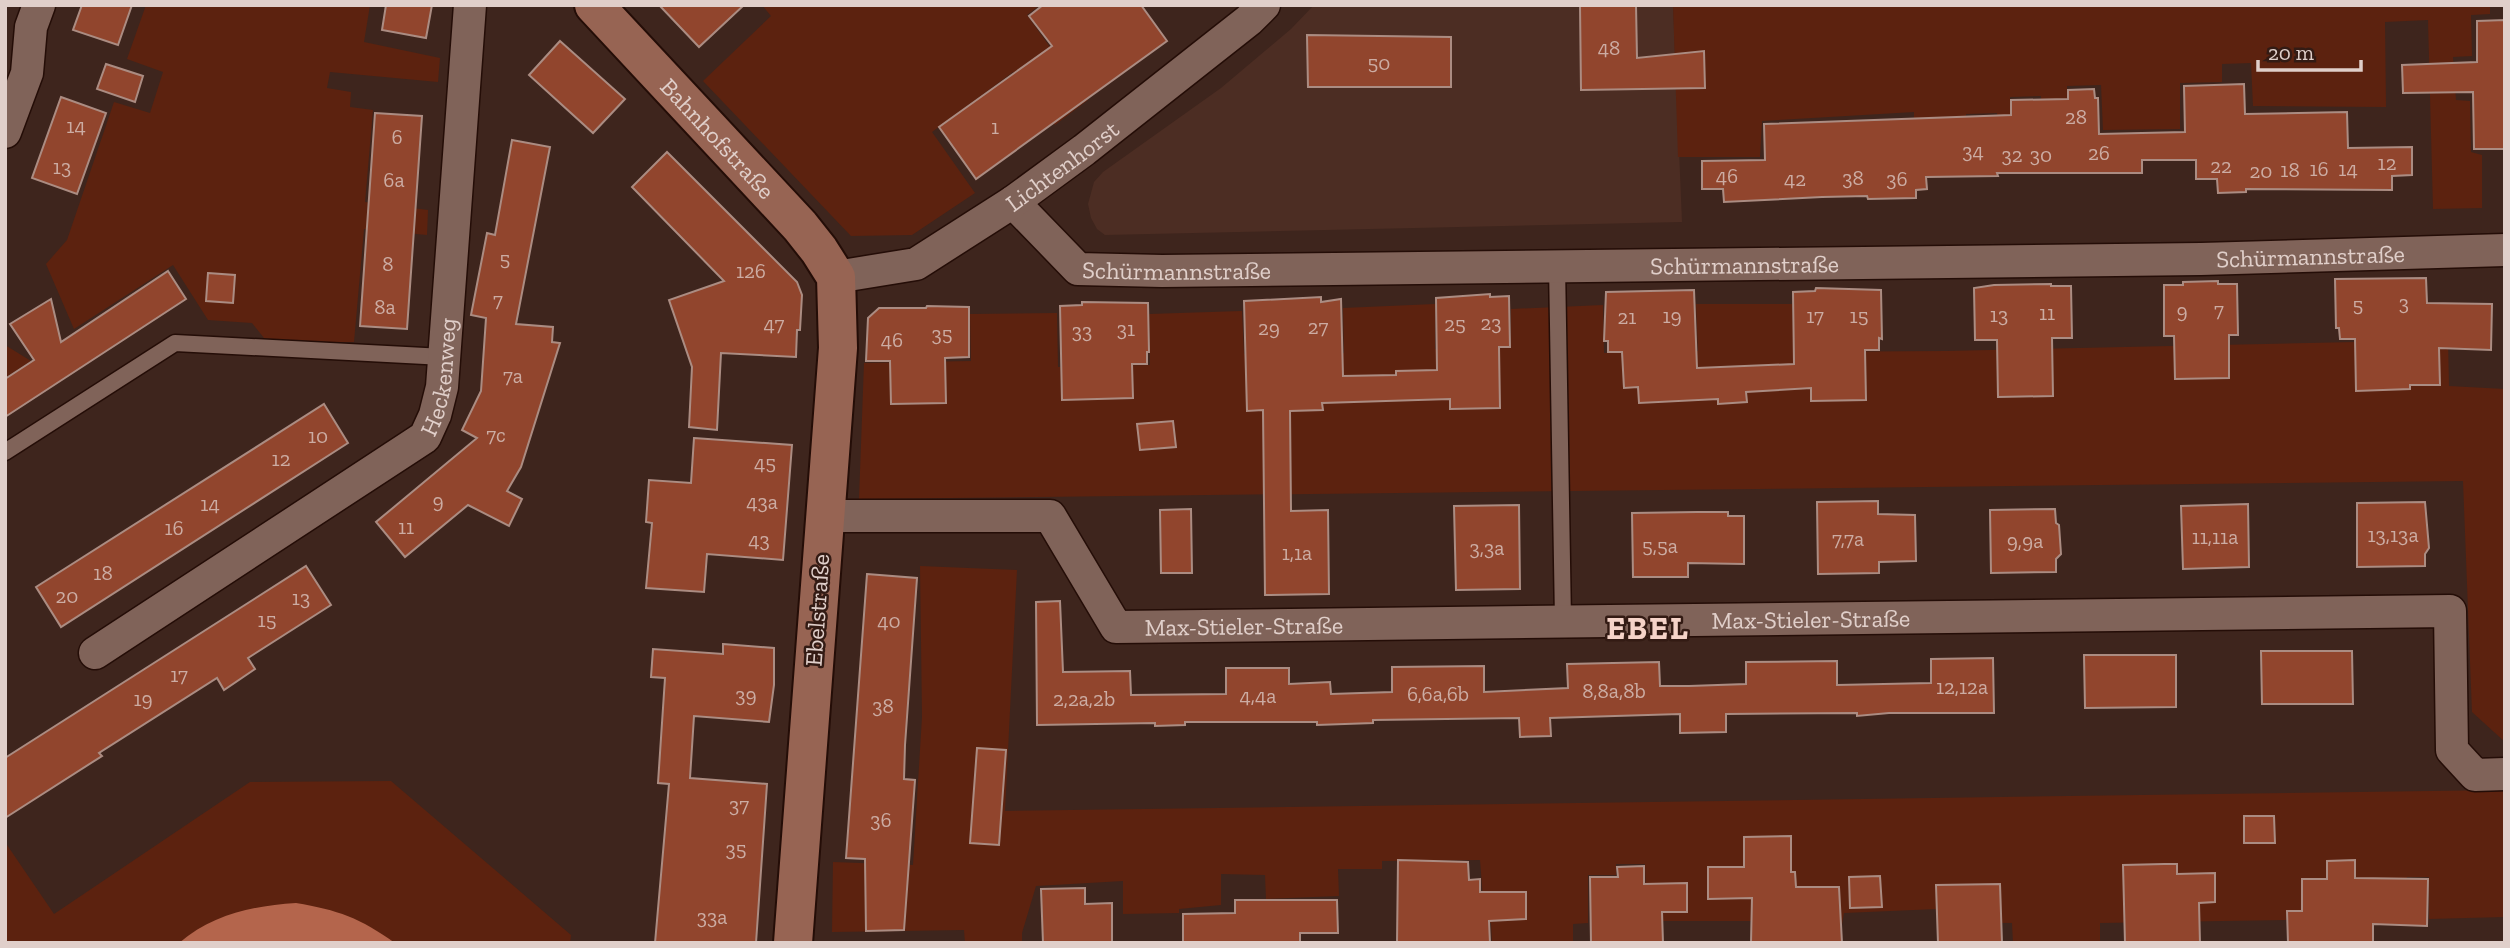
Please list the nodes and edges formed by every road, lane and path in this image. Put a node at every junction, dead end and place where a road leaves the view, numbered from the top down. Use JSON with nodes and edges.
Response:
{"nodes":[{"id":1,"x":39,"y":5,"type":"edge"},
{"id":2,"x":470,"y":5,"type":"edge"},
{"id":3,"x":594,"y":5,"type":"edge"},
{"id":4,"x":1264,"y":5,"type":"edge"},
{"id":5,"x":5,"y":132,"type":"edge"},
{"id":6,"x":1013,"y":202,"type":"junction"},
{"id":7,"x":2505,"y":250,"type":"edge"},
{"id":8,"x":1557,"y":265,"type":"junction"},
{"id":9,"x":836,"y":277,"type":"junction"},
{"id":10,"x":444,"y":357,"type":"junction"},
{"id":11,"x":5,"y":452,"type":"edge"},
{"id":12,"x":824,"y":516,"type":"junction"},
{"id":13,"x":1563,"y":621,"type":"junction"},
{"id":14,"x":95,"y":653,"type":"dead end"},
{"id":15,"x":2505,"y":774,"type":"edge"},
{"id":16,"x":793,"y":943,"type":"edge"}],
"edges":[{"from":1,"to":5,"type":"street"},
{"from":2,"to":10,"type":"street","name":"Heckenweg"},
{"from":3,"to":9,"type":"street","name":"Bahnhofstraße"},
{"from":4,"to":6,"type":"street","name":"Lichtenhorst"},
{"from":6,"to":8,"type":"street","name":"Schürmannstraße"},
{"from":6,"to":9,"type":"street","name":"Lichtenhorst"},
{"from":7,"to":8,"type":"street","name":"Schürmannstraße"},
{"from":8,"to":13,"type":"lane"},
{"from":9,"to":12,"type":"street","name":"Ebelstraße"},
{"from":10,"to":11,"type":"lane"},
{"from":10,"to":14,"type":"street","name":"Heckenweg"},
{"from":12,"to":13,"type":"street","name":"Max-Stieler-Straße"},
{"from":12,"to":16,"type":"street","name":"Ebelstraße"},
{"from":13,"to":15,"type":"street","name":"Max-Stieler-Straße"}]}
